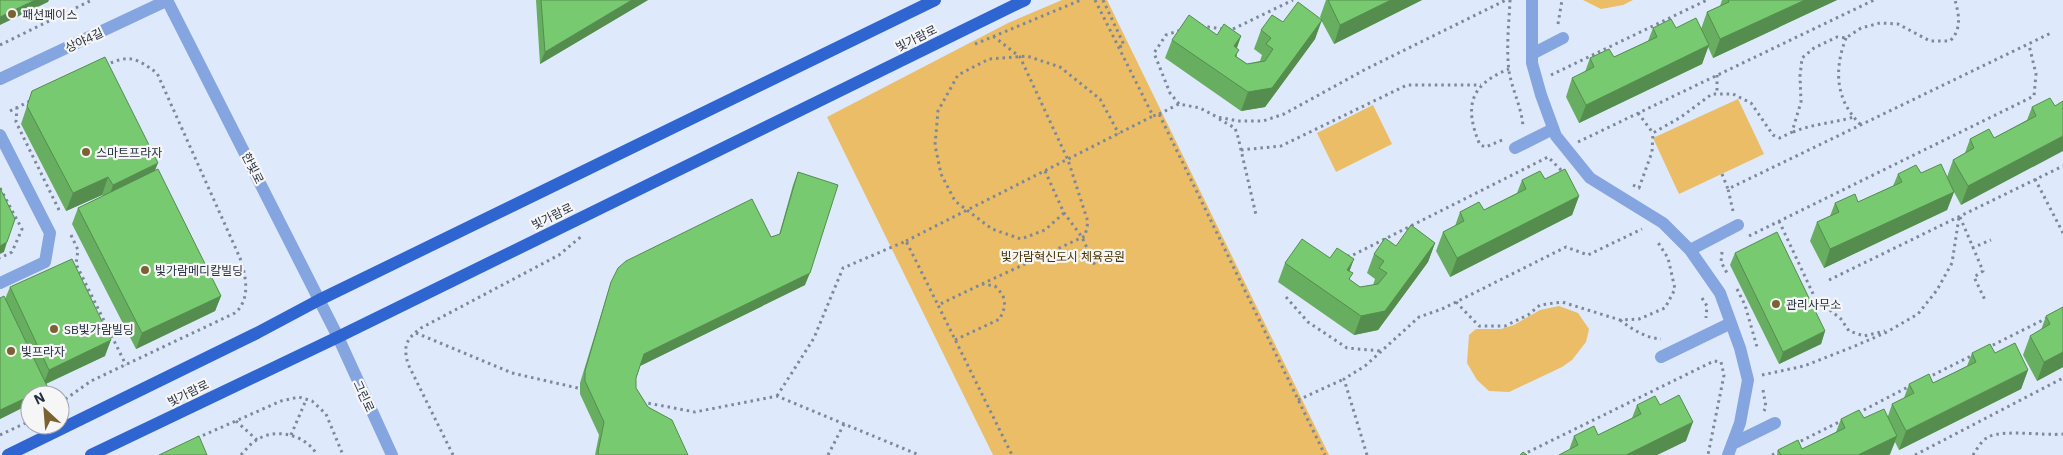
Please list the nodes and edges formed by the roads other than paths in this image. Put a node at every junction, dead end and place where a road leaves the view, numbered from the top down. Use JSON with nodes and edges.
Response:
{"nodes":[{"id":1,"x":167,"y":0,"type":"edge"},
{"id":2,"x":935,"y":0,"type":"edge"},
{"id":3,"x":1024,"y":0,"type":"edge"},
{"id":4,"x":1532,"y":0,"type":"edge"},
{"id":5,"x":1558,"y":41,"type":"road end"},
{"id":6,"x":1532,"y":54,"type":"junction"},
{"id":7,"x":0,"y":79,"type":"edge"},
{"id":8,"x":1554,"y":129,"type":"junction"},
{"id":9,"x":0,"y":135,"type":"edge"},
{"id":10,"x":1515,"y":148,"type":"dead end"},
{"id":11,"x":1736,"y":221,"type":"road end"},
{"id":12,"x":1690,"y":250,"type":"junction"},
{"id":13,"x":0,"y":283,"type":"edge"},
{"id":14,"x":319,"y":300,"type":"junction"},
{"id":15,"x":1731,"y":323,"type":"junction"},
{"id":16,"x":338,"y":337,"type":"junction"},
{"id":17,"x":1661,"y":357,"type":"dead end"},
{"id":18,"x":1775,"y":423,"type":"dead end"},
{"id":19,"x":1730,"y":450,"type":"edge"},
{"id":20,"x":8,"y":455,"type":"edge"},
{"id":21,"x":91,"y":455,"type":"edge"},
{"id":22,"x":392,"y":455,"type":"edge"}],
"edges":[{"from":1,"to":7,"type":"street","name":"상야4길"},
{"from":1,"to":14,"type":"street","name":"한빛로"},
{"from":2,"to":14,"type":"main road","name":"빛가람로"},
{"from":3,"to":16,"type":"main road","name":"빛가람로"},
{"from":4,"to":6,"type":"street"},
{"from":5,"to":6,"type":"street"},
{"from":6,"to":8,"type":"street"},
{"from":8,"to":10,"type":"street"},
{"from":8,"to":12,"type":"street"},
{"from":9,"to":13,"type":"street"},
{"from":11,"to":12,"type":"street"},
{"from":12,"to":15,"type":"street"},
{"from":14,"to":16,"type":"street","name":"한빛로"},
{"from":14,"to":20,"type":"main road","name":"빛가람로"},
{"from":15,"to":17,"type":"street"},
{"from":15,"to":19,"type":"street"},
{"from":16,"to":21,"type":"main road","name":"빛가람로"},
{"from":16,"to":22,"type":"street","name":"그린로"},
{"from":18,"to":19,"type":"street"}]}
